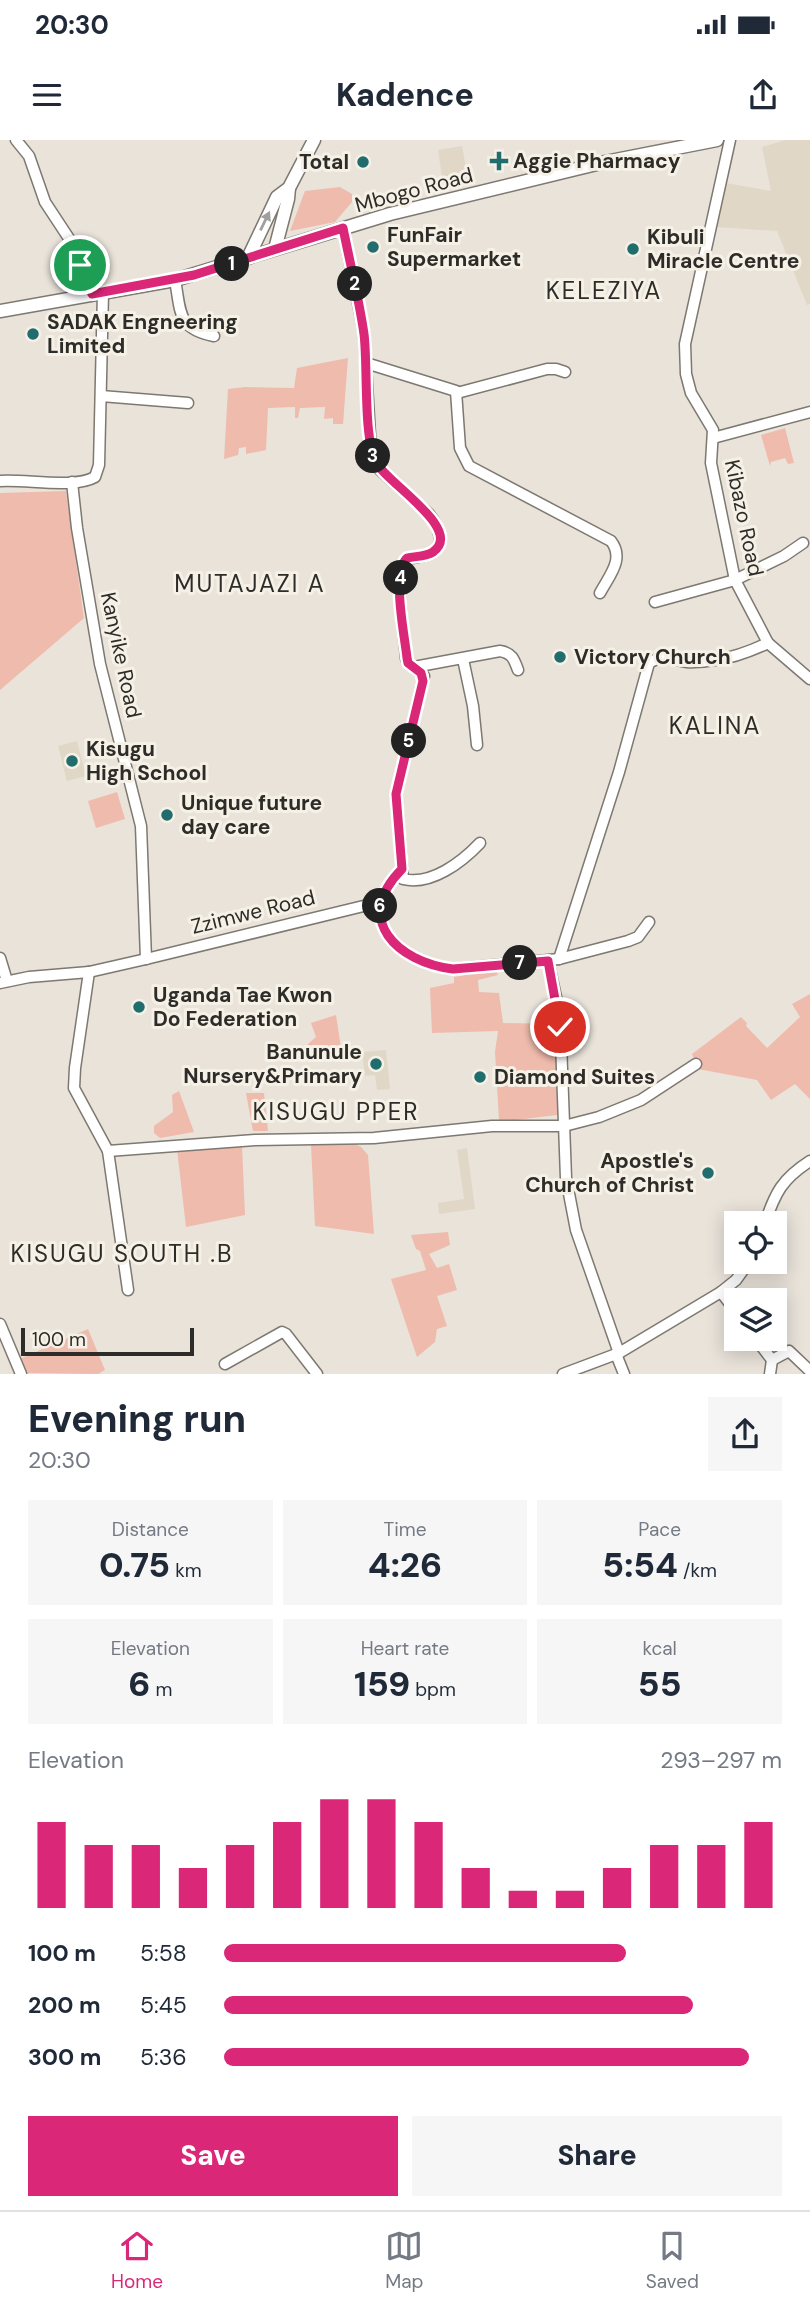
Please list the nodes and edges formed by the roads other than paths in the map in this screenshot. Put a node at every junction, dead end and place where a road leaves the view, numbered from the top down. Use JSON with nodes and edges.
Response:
{"nodes":[{"id":1,"x":16,"y":140,"type":"edge"},
{"id":2,"x":314,"y":140,"type":"edge"},
{"id":3,"x":717,"y":140,"type":"edge"},
{"id":4,"x":730,"y":140,"type":"edge"},
{"id":5,"x":289,"y":188,"type":"junction"},
{"id":6,"x":343,"y":228,"type":"junction"},
{"id":7,"x":275,"y":250,"type":"junction"},
{"id":8,"x":248,"y":258,"type":"junction"},
{"id":9,"x":175,"y":280,"type":"junction"},
{"id":10,"x":98,"y":293,"type":"junction"},
{"id":11,"x":0,"y":310,"type":"edge"},
{"id":12,"x":214,"y":336,"type":"dead end"},
{"id":13,"x":366,"y":363,"type":"junction"},
{"id":14,"x":565,"y":372,"type":"dead end"},
{"id":15,"x":457,"y":393,"type":"junction"},
{"id":16,"x":101,"y":396,"type":"junction"},
{"id":17,"x":188,"y":403,"type":"dead end"},
{"id":18,"x":810,"y":412,"type":"edge"},
{"id":19,"x":712,"y":438,"type":"junction"},
{"id":20,"x":0,"y":481,"type":"edge"},
{"id":21,"x":72,"y":482,"type":"junction"},
{"id":22,"x":803,"y":543,"type":"dead end"},
{"id":23,"x":735,"y":580,"type":"junction"},
{"id":24,"x":600,"y":593,"type":"dead end"},
{"id":25,"x":655,"y":602,"type":"dead end"},
{"id":26,"x":768,"y":643,"type":"junction"},
{"id":27,"x":463,"y":659,"type":"junction"},
{"id":28,"x":414,"y":667,"type":"junction"},
{"id":29,"x":518,"y":670,"type":"dead end"},
{"id":30,"x":810,"y":679,"type":"edge"},
{"id":31,"x":477,"y":745,"type":"dead end"},
{"id":32,"x":480,"y":844,"type":"dead end"},
{"id":33,"x":402,"y":869,"type":"junction"},
{"id":34,"x":380,"y":902,"type":"junction"},
{"id":35,"x":649,"y":922,"type":"dead end"},
{"id":36,"x":0,"y":958,"type":"edge"},
{"id":37,"x":146,"y":959,"type":"junction"},
{"id":38,"x":554,"y":960,"type":"junction"},
{"id":39,"x":89,"y":972,"type":"junction"},
{"id":40,"x":4,"y":982,"type":"edge"},
{"id":41,"x":696,"y":1063,"type":"dead end"},
{"id":42,"x":564,"y":1126,"type":"junction"},
{"id":43,"x":108,"y":1151,"type":"junction"},
{"id":44,"x":809,"y":1166,"type":"edge"},
{"id":45,"x":770,"y":1211,"type":"edge"},
{"id":46,"x":740,"y":1274,"type":"edge"},
{"id":47,"x":128,"y":1290,"type":"dead end"},
{"id":48,"x":720,"y":1292,"type":"junction"},
{"id":49,"x":724,"y":1297,"type":"edge"},
{"id":50,"x":0,"y":1324,"type":"edge"},
{"id":51,"x":765,"y":1351,"type":"edge"},
{"id":52,"x":618,"y":1354,"type":"junction"},
{"id":53,"x":772,"y":1360,"type":"junction"},
{"id":54,"x":225,"y":1364,"type":"dead end"},
{"id":55,"x":810,"y":1371,"type":"edge"},
{"id":56,"x":21,"y":1374,"type":"edge"},
{"id":57,"x":317,"y":1374,"type":"edge"},
{"id":58,"x":563,"y":1374,"type":"edge"},
{"id":59,"x":624,"y":1374,"type":"edge"},
{"id":60,"x":770,"y":1374,"type":"edge"}],
"edges":[{"from":1,"to":10,"type":"street"},
{"from":2,"to":5,"type":"street"},
{"from":3,"to":6,"type":"street","name":"Mbogo Road"},
{"from":4,"to":19,"type":"street","name":"Kibazo Road"},
{"from":5,"to":7,"type":"street"},
{"from":8,"to":5,"type":"street","one_way":true},
{"from":6,"to":7,"type":"street","name":"Mbogo Road"},
{"from":6,"to":13,"type":"street"},
{"from":7,"to":8,"type":"street","name":"Mbogo Road"},
{"from":8,"to":9,"type":"street","name":"Mbogo Road"},
{"from":9,"to":10,"type":"street","name":"Mbogo Road"},
{"from":9,"to":12,"type":"street"},
{"from":10,"to":11,"type":"street","name":"Mbogo Road"},
{"from":10,"to":16,"type":"street"},
{"from":13,"to":15,"type":"street"},
{"from":13,"to":28,"type":"street"},
{"from":14,"to":15,"type":"street"},
{"from":15,"to":24,"type":"street"},
{"from":16,"to":17,"type":"street"},
{"from":16,"to":21,"type":"street"},
{"from":18,"to":19,"type":"street"},
{"from":19,"to":23,"type":"street","name":"Kibazo Road"},
{"from":20,"to":21,"type":"street"},
{"from":21,"to":37,"type":"street","name":"Kanyike Road"},
{"from":22,"to":23,"type":"street"},
{"from":23,"to":25,"type":"street"},
{"from":23,"to":26,"type":"street","name":"Kibazo Road"},
{"from":26,"to":30,"type":"street","name":"Kibazo Road"},
{"from":26,"to":38,"type":"street"},
{"from":27,"to":28,"type":"street"},
{"from":27,"to":29,"type":"street"},
{"from":27,"to":31,"type":"street"},
{"from":28,"to":33,"type":"street"},
{"from":32,"to":33,"type":"street"},
{"from":33,"to":34,"type":"street"},
{"from":34,"to":37,"type":"street","name":"Zzimwe Road"},
{"from":34,"to":38,"type":"street"},
{"from":35,"to":38,"type":"street"},
{"from":36,"to":40,"type":"street"},
{"from":37,"to":39,"type":"street","name":"Zzimwe Road"},
{"from":38,"to":42,"type":"street"},
{"from":39,"to":40,"type":"street","name":"Zzimwe Road"},
{"from":39,"to":43,"type":"street"},
{"from":41,"to":42,"type":"street"},
{"from":42,"to":43,"type":"street"},
{"from":42,"to":52,"type":"street"},
{"from":43,"to":47,"type":"street"},
{"from":44,"to":45,"type":"street"},
{"from":46,"to":48,"type":"street"},
{"from":48,"to":49,"type":"street"},
{"from":48,"to":52,"type":"street"},
{"from":50,"to":56,"type":"street"},
{"from":51,"to":53,"type":"street"},
{"from":52,"to":58,"type":"street"},
{"from":52,"to":59,"type":"street"},
{"from":53,"to":55,"type":"street"},
{"from":53,"to":60,"type":"street"},
{"from":54,"to":57,"type":"street"}]}
